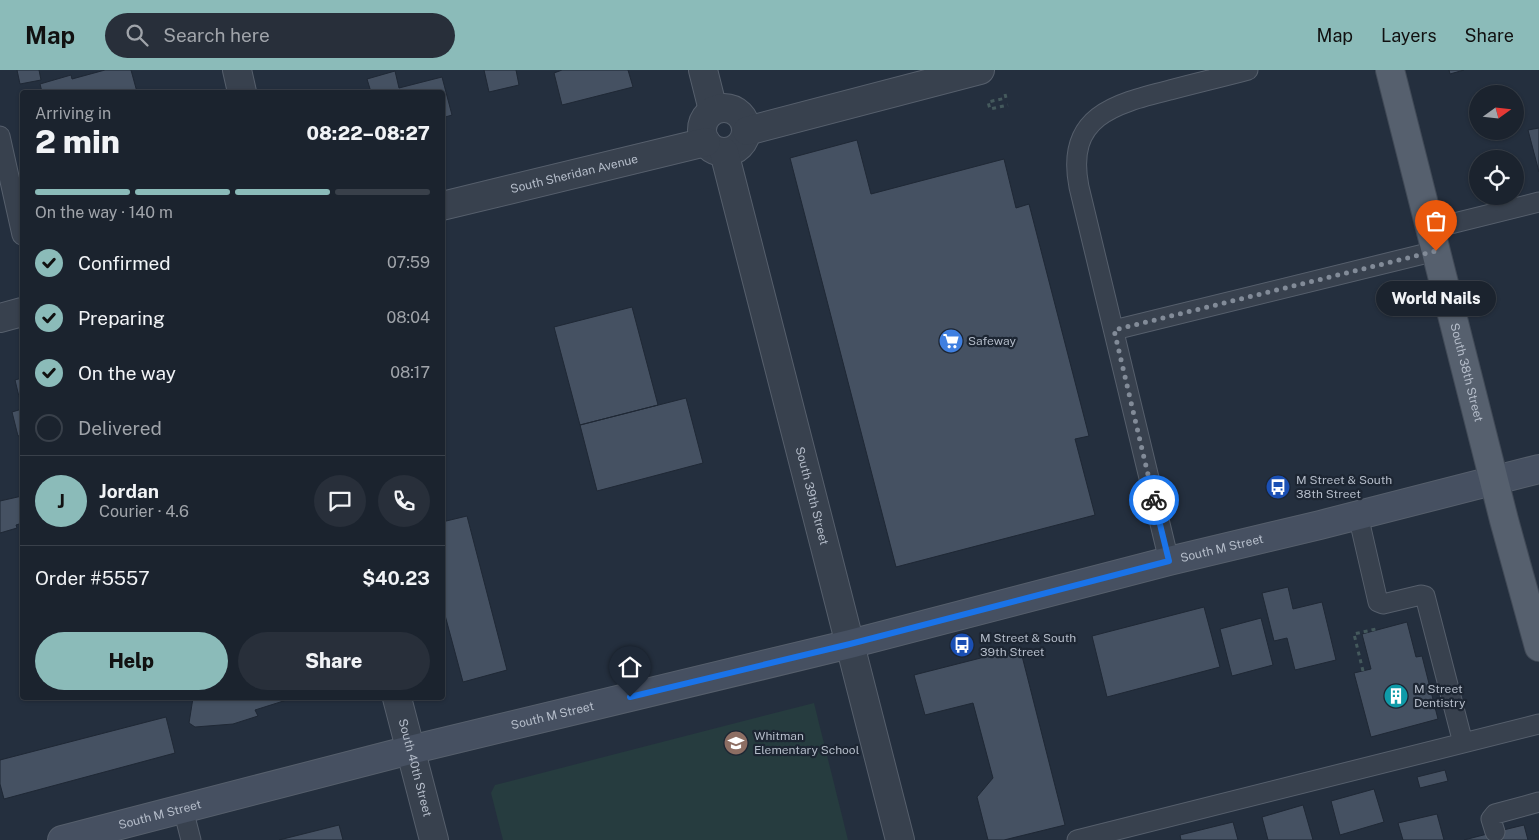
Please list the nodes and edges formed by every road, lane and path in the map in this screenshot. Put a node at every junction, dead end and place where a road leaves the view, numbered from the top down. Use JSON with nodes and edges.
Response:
{"nodes":[{"id":1,"x":237,"y":70,"type":"edge"},
{"id":2,"x":703,"y":70,"type":"edge"},
{"id":3,"x":980,"y":70,"type":"edge"},
{"id":4,"x":1248,"y":70,"type":"edge"},
{"id":5,"x":1390,"y":70,"type":"edge"},
{"id":6,"x":242,"y":90,"type":"edge"},
{"id":7,"x":1005,"y":94,"type":"dead end"},
{"id":8,"x":1008,"y":105,"type":"dead end"},
{"id":9,"x":713,"y":110,"type":"junction"},
{"id":10,"x":747,"y":131,"type":"junction"},
{"id":11,"x":0,"y":136,"type":"edge"},
{"id":12,"x":715,"y":147,"type":"junction"},
{"id":13,"x":1539,"y":202,"type":"edge"},
{"id":14,"x":445,"y":205,"type":"edge"},
{"id":15,"x":20,"y":226,"type":"edge"},
{"id":16,"x":1433,"y":240,"type":"junction"},
{"id":17,"x":20,"y":313,"type":"edge"},
{"id":18,"x":0,"y":318,"type":"edge"},
{"id":19,"x":1114,"y":330,"type":"junction"},
{"id":20,"x":1539,"y":469,"type":"edge"},
{"id":21,"x":1494,"y":480,"type":"junction"},
{"id":22,"x":1358,"y":515,"type":"junction"},
{"id":23,"x":1169,"y":561,"type":"junction"},
{"id":24,"x":1384,"y":627,"type":"dead end"},
{"id":25,"x":850,"y":644,"type":"junction"},
{"id":26,"x":1539,"y":647,"type":"edge"},
{"id":27,"x":1363,"y":671,"type":"dead end"},
{"id":28,"x":398,"y":700,"type":"edge"},
{"id":29,"x":1539,"y":724,"type":"edge"},
{"id":30,"x":1463,"y":744,"type":"junction"},
{"id":31,"x":410,"y":750,"type":"junction"},
{"id":32,"x":1539,"y":802,"type":"edge"},
{"id":33,"x":183,"y":809,"type":"junction"},
{"id":34,"x":1495,"y":832,"type":"dead end"},
{"id":35,"x":62,"y":840,"type":"edge"},
{"id":36,"x":191,"y":840,"type":"edge"},
{"id":37,"x":434,"y":840,"type":"edge"},
{"id":38,"x":900,"y":840,"type":"edge"},
{"id":39,"x":1077,"y":840,"type":"edge"}],
"edges":[{"from":1,"to":6,"type":"street"},
{"from":2,"to":9,"type":"street"},
{"from":3,"to":10,"type":"street"},
{"from":4,"to":19,"type":"lane"},
{"from":5,"to":16,"type":"main road","name":"South 38th Street"},
{"from":7,"to":8,"type":"path"},
{"from":9,"to":10,"type":"street"},
{"from":9,"to":12,"type":"street"},
{"from":10,"to":12,"type":"street"},
{"from":11,"to":15,"type":"lane"},
{"from":12,"to":14,"type":"street","name":"South Sheridan Avenue"},
{"from":12,"to":25,"type":"street","name":"South 39th Street"},
{"from":13,"to":16,"type":"lane"},
{"from":16,"to":19,"type":"lane"},
{"from":16,"to":21,"type":"main road","name":"South 38th Street"},
{"from":17,"to":18,"type":"street"},
{"from":19,"to":23,"type":"lane"},
{"from":20,"to":21,"type":"street","name":"South M Street"},
{"from":21,"to":22,"type":"street","name":"South M Street"},
{"from":21,"to":26,"type":"main road","name":"South 38th Street"},
{"from":22,"to":23,"type":"street","name":"South M Street"},
{"from":22,"to":30,"type":"lane"},
{"from":23,"to":25,"type":"street","name":"South M Street"},
{"from":24,"to":27,"type":"path"},
{"from":25,"to":31,"type":"street","name":"South M Street"},
{"from":25,"to":38,"type":"street","name":"South 39th Street"},
{"from":28,"to":31,"type":"street","name":"South 40th Street"},
{"from":29,"to":30,"type":"lane"},
{"from":30,"to":39,"type":"lane"},
{"from":31,"to":33,"type":"street","name":"South M Street"},
{"from":31,"to":37,"type":"street","name":"South 40th Street"},
{"from":32,"to":34,"type":"lane"},
{"from":33,"to":35,"type":"street","name":"South M Street"},
{"from":33,"to":36,"type":"lane"}]}
